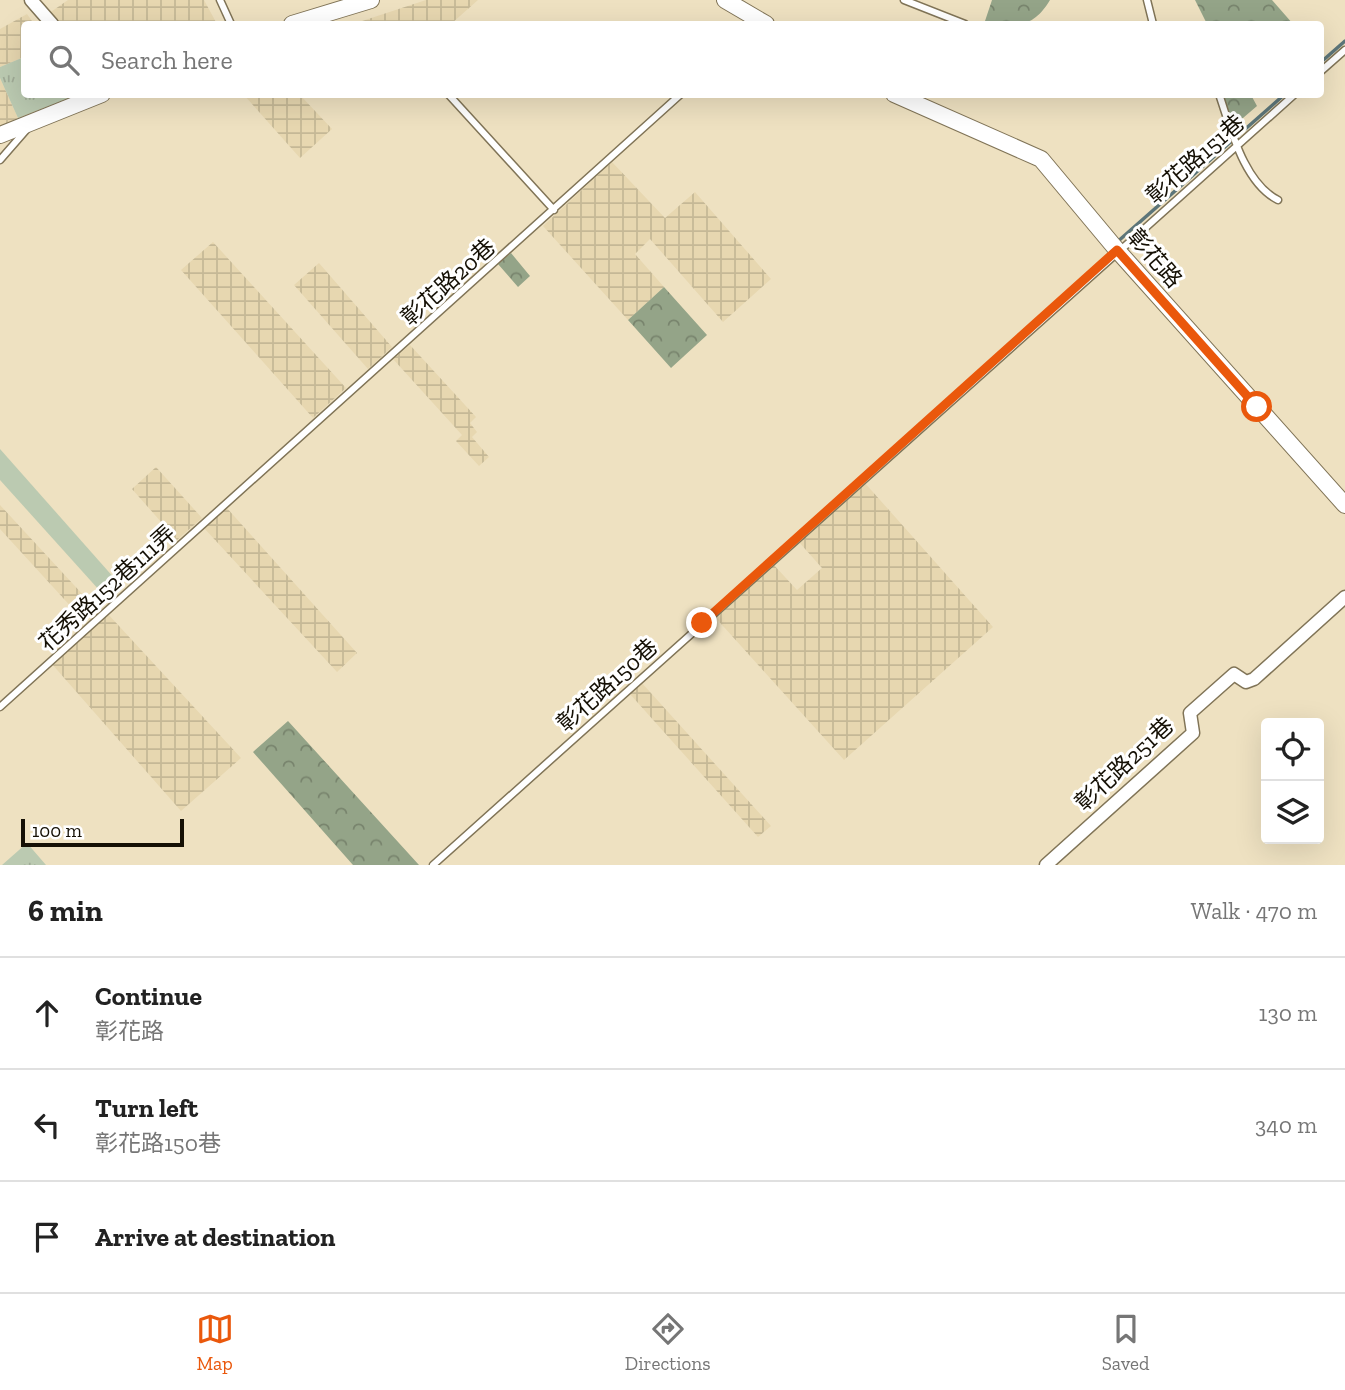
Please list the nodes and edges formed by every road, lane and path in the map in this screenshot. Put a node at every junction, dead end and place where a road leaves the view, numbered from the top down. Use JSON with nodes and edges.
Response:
{"nodes":[{"id":1,"x":31,"y":0,"type":"edge"},
{"id":2,"x":220,"y":0,"type":"edge"},
{"id":3,"x":371,"y":0,"type":"edge"},
{"id":4,"x":725,"y":0,"type":"edge"},
{"id":5,"x":904,"y":0,"type":"edge"},
{"id":6,"x":1147,"y":0,"type":"edge"},
{"id":7,"x":49,"y":21,"type":"edge"},
{"id":8,"x":230,"y":21,"type":"edge"},
{"id":9,"x":302,"y":21,"type":"edge"},
{"id":10,"x":757,"y":21,"type":"edge"},
{"id":11,"x":957,"y":21,"type":"edge"},
{"id":12,"x":1150,"y":21,"type":"edge"},
{"id":13,"x":1345,"y":50,"type":"edge"},
{"id":14,"x":1324,"y":69,"type":"edge"},
{"id":15,"x":89,"y":98,"type":"edge"},
{"id":16,"x":452,"y":98,"type":"edge"},
{"id":17,"x":677,"y":98,"type":"edge"},
{"id":18,"x":903,"y":98,"type":"edge"},
{"id":19,"x":1220,"y":98,"type":"edge"},
{"id":20,"x":1291,"y":98,"type":"edge"},
{"id":21,"x":32,"y":122,"type":"junction"},
{"id":22,"x":0,"y":135,"type":"edge"},
{"id":23,"x":1237,"y":146,"type":"junction"},
{"id":24,"x":0,"y":160,"type":"edge"},
{"id":25,"x":1278,"y":200,"type":"dead end"},
{"id":26,"x":554,"y":210,"type":"junction"},
{"id":27,"x":1117,"y":250,"type":"junction"},
{"id":28,"x":238,"y":495,"type":"joint"},
{"id":29,"x":1345,"y":505,"type":"edge"},
{"id":30,"x":1345,"y":597,"type":"edge"},
{"id":31,"x":0,"y":707,"type":"edge"},
{"id":32,"x":433,"y":865,"type":"edge"},
{"id":33,"x":1046,"y":865,"type":"edge"}],
"edges":[{"from":1,"to":7,"type":"street"},
{"from":2,"to":8,"type":"lane"},
{"from":3,"to":9,"type":"street"},
{"from":4,"to":10,"type":"street"},
{"from":5,"to":11,"type":"lane"},
{"from":6,"to":12,"type":"lane"},
{"from":13,"to":14,"type":"lane"},
{"from":15,"to":21,"type":"street"},
{"from":16,"to":26,"type":"lane"},
{"from":17,"to":26,"type":"lane","name":"彰花路20巷"},
{"from":18,"to":27,"type":"street","name":"彰花路"},
{"from":19,"to":23,"type":"lane"},
{"from":20,"to":23,"type":"lane","name":"彰花路151巷"},
{"from":21,"to":22,"type":"street"},
{"from":21,"to":24,"type":"lane"},
{"from":23,"to":25,"type":"lane"},
{"from":23,"to":27,"type":"lane","name":"彰花路151巷"},
{"from":26,"to":28,"type":"lane","name":"彰花路20巷"},
{"from":27,"to":29,"type":"street","name":"彰花路"},
{"from":27,"to":32,"type":"lane","name":"彰花路150巷"},
{"from":28,"to":31,"type":"lane","name":"花秀路152巷111弄"},
{"from":30,"to":33,"type":"street","name":"彰花路251巷"}]}
